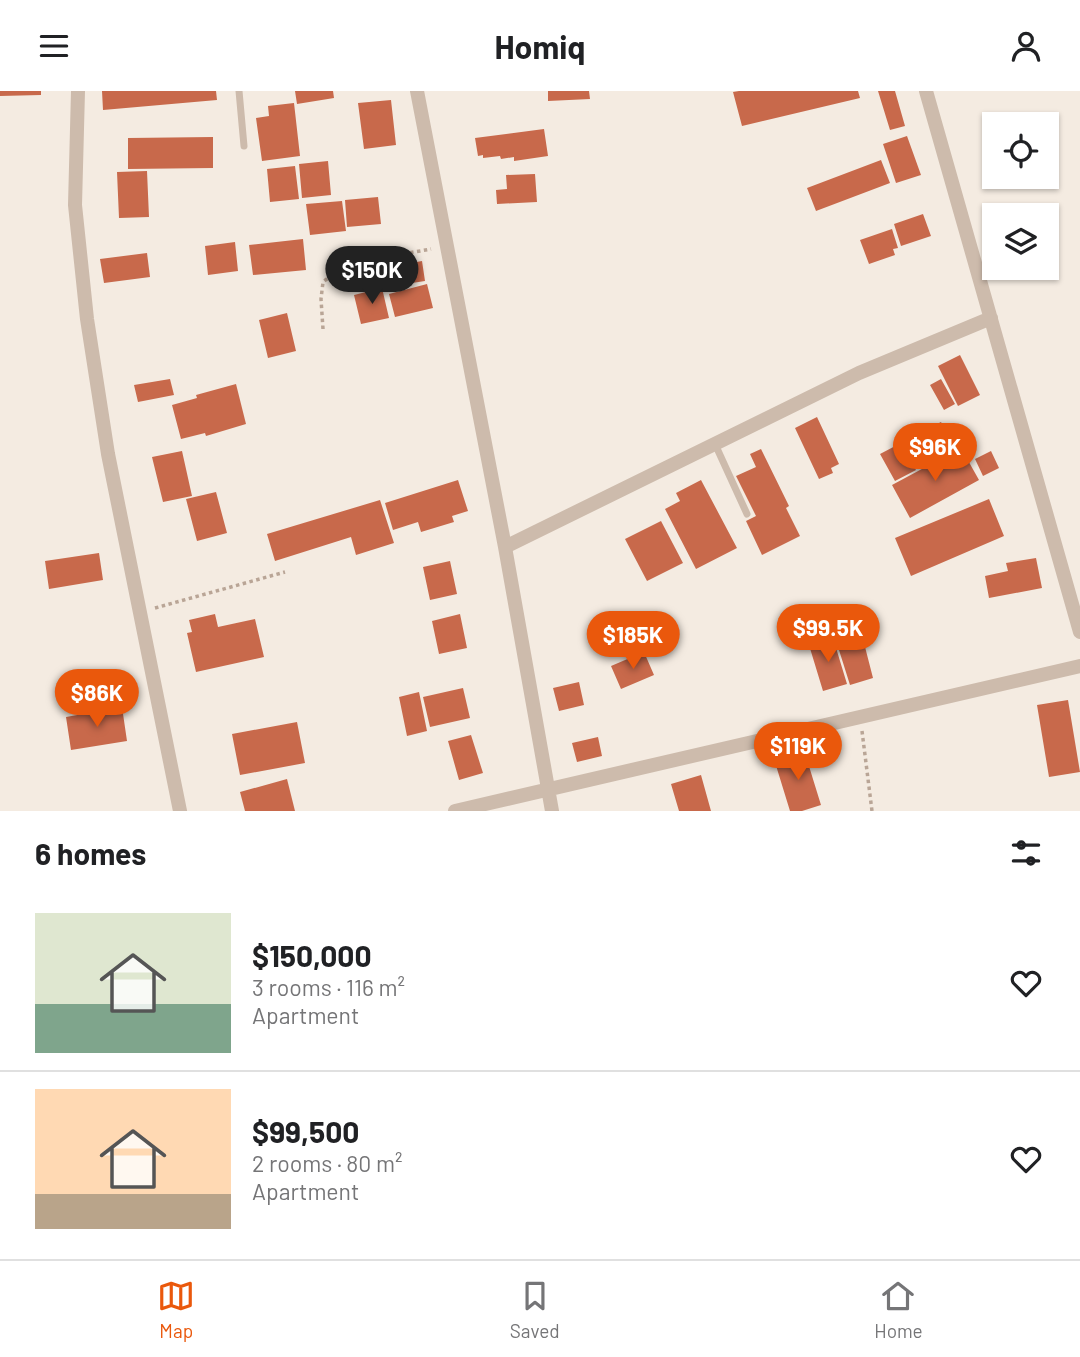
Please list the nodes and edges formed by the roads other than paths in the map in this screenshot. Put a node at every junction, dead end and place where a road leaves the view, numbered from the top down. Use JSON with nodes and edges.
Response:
{"nodes":[{"id":1,"x":78,"y":91,"type":"edge"},
{"id":2,"x":239,"y":91,"type":"edge"},
{"id":3,"x":417,"y":91,"type":"edge"},
{"id":4,"x":926,"y":91,"type":"edge"},
{"id":5,"x":244,"y":146,"type":"dead end"},
{"id":6,"x":991,"y":318,"type":"junction"},
{"id":7,"x":715,"y":444,"type":"junction"},
{"id":8,"x":747,"y":514,"type":"dead end"},
{"id":9,"x":505,"y":547,"type":"junction"},
{"id":10,"x":1080,"y":632,"type":"edge"},
{"id":11,"x":1080,"y":666,"type":"edge"},
{"id":12,"x":547,"y":790,"type":"junction"},
{"id":13,"x":180,"y":811,"type":"edge"},
{"id":14,"x":455,"y":811,"type":"edge"},
{"id":15,"x":552,"y":811,"type":"edge"}],
"edges":[{"from":1,"to":13,"type":"street"},
{"from":2,"to":5,"type":"lane"},
{"from":3,"to":9,"type":"street"},
{"from":4,"to":6,"type":"street"},
{"from":6,"to":7,"type":"street"},
{"from":6,"to":10,"type":"street"},
{"from":7,"to":8,"type":"lane"},
{"from":7,"to":9,"type":"street"},
{"from":9,"to":12,"type":"street"},
{"from":11,"to":12,"type":"street"},
{"from":12,"to":14,"type":"street"},
{"from":12,"to":15,"type":"street"}]}
